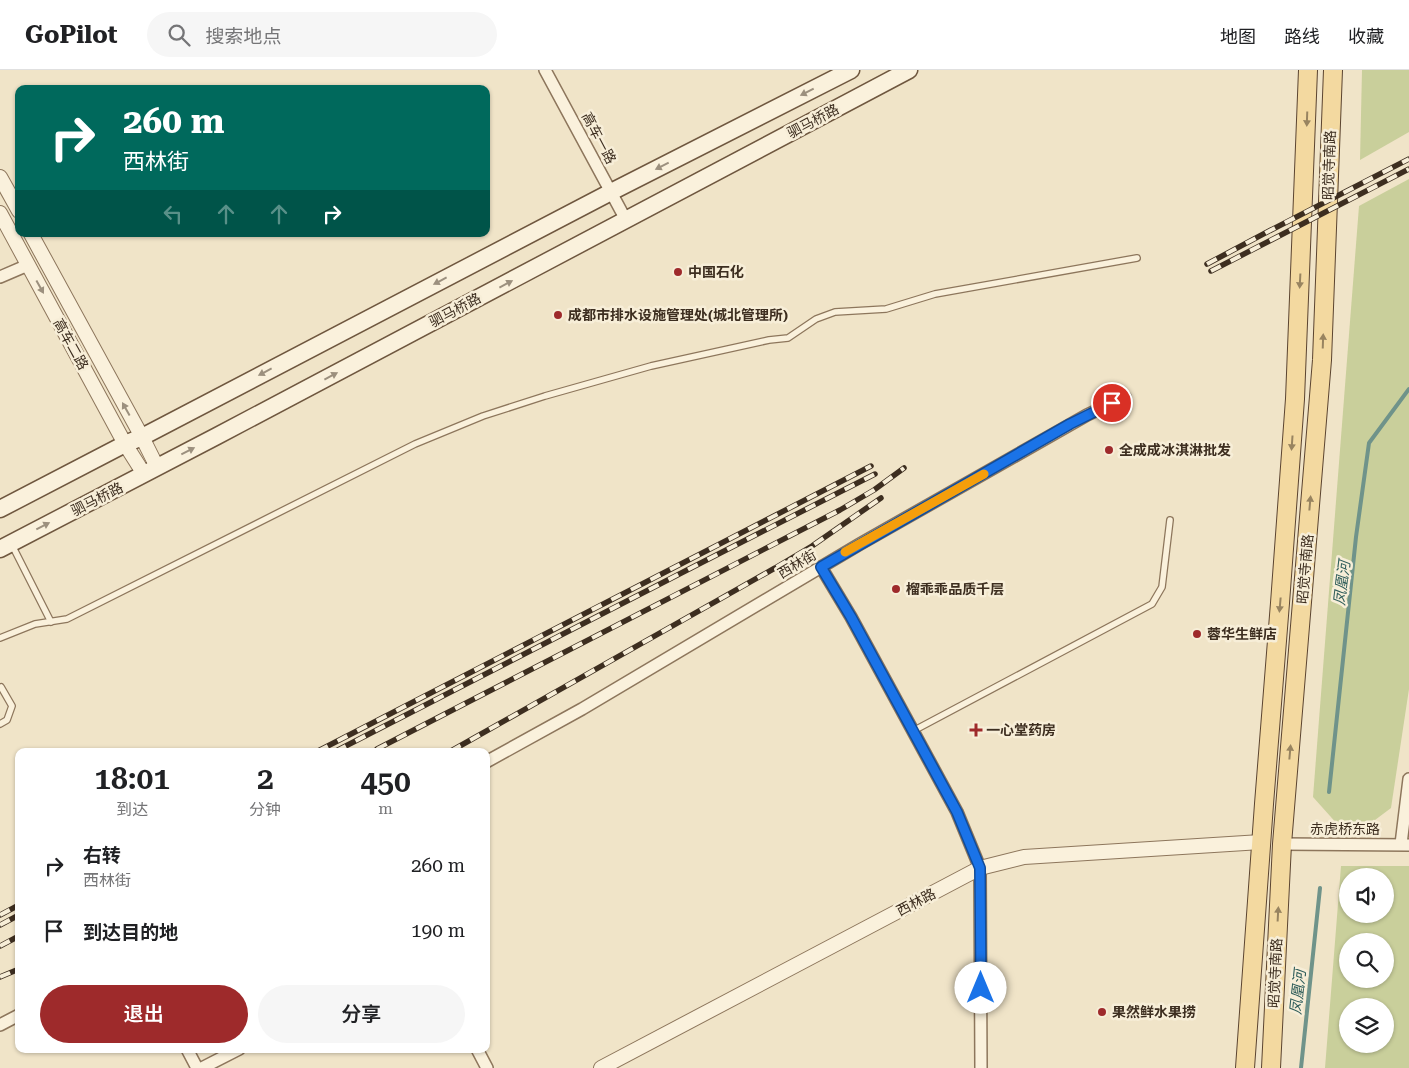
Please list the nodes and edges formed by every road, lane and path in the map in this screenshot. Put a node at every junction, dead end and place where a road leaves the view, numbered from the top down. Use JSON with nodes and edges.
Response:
{"nodes":[{"id":1,"x":545,"y":70,"type":"edge"},
{"id":2,"x":850,"y":70,"type":"edge"},
{"id":3,"x":909,"y":70,"type":"edge"},
{"id":4,"x":1308,"y":70,"type":"edge"},
{"id":5,"x":1332,"y":70,"type":"edge"},
{"id":6,"x":0,"y":177,"type":"edge"},
{"id":7,"x":611,"y":192,"type":"junction"},
{"id":8,"x":15,"y":204,"type":"edge"},
{"id":9,"x":0,"y":213,"type":"edge"},
{"id":10,"x":626,"y":220,"type":"junction"},
{"id":11,"x":33,"y":237,"type":"edge"},
{"id":12,"x":1137,"y":258,"type":"dead end"},
{"id":13,"x":28,"y":265,"type":"junction"},
{"id":14,"x":0,"y":277,"type":"edge"},
{"id":15,"x":1125,"y":397,"type":"dead end"},
{"id":16,"x":142,"y":437,"type":"junction"},
{"id":17,"x":125,"y":444,"type":"junction"},
{"id":18,"x":151,"y":471,"type":"junction"},
{"id":19,"x":0,"y":509,"type":"edge"},
{"id":20,"x":1170,"y":520,"type":"dead end"},
{"id":21,"x":6,"y":546,"type":"edge"},
{"id":22,"x":821,"y":567,"type":"junction"},
{"id":23,"x":51,"y":622,"type":"junction"},
{"id":24,"x":0,"y":638,"type":"edge"},
{"id":25,"x":1,"y":687,"type":"edge"},
{"id":26,"x":0,"y":724,"type":"edge"},
{"id":27,"x":913,"y":732,"type":"junction"},
{"id":28,"x":490,"y":760,"type":"edge"},
{"id":29,"x":1409,"y":779,"type":"edge"},
{"id":30,"x":1261,"y":842,"type":"junction"},
{"id":31,"x":1282,"y":844,"type":"junction"},
{"id":32,"x":1405,"y":844,"type":"edge"},
{"id":33,"x":980,"y":868,"type":"junction"},
{"id":34,"x":15,"y":1017,"type":"edge"},
{"id":35,"x":0,"y":1025,"type":"edge"},
{"id":36,"x":189,"y":1053,"type":"edge"},
{"id":37,"x":231,"y":1053,"type":"edge"},
{"id":38,"x":479,"y":1053,"type":"edge"},
{"id":39,"x":197,"y":1068,"type":"edge"},
{"id":40,"x":202,"y":1068,"type":"edge"},
{"id":41,"x":487,"y":1068,"type":"edge"},
{"id":42,"x":601,"y":1068,"type":"edge"},
{"id":43,"x":981,"y":1068,"type":"edge"},
{"id":44,"x":1246,"y":1068,"type":"edge"},
{"id":45,"x":1270,"y":1068,"type":"edge"}],
"edges":[{"from":1,"to":7,"type":"street","name":"高车一路"},
{"from":2,"to":7,"type":"main road","name":"驷马桥路","one_way":true},
{"from":3,"to":10,"type":"main road","name":"驷马桥路"},
{"from":4,"to":30,"type":"main road","name":"昭觉寺南路","one_way":true},
{"from":31,"to":5,"type":"main road","name":"昭觉寺南路","one_way":true},
{"from":6,"to":8,"type":"street"},
{"from":7,"to":10,"type":"street","name":"高车一路"},
{"from":7,"to":16,"type":"main road","name":"驷马桥路","one_way":true},
{"from":9,"to":13,"type":"street","name":"高车二路"},
{"from":18,"to":10,"type":"main road","name":"驷马桥路","one_way":true},
{"from":16,"to":11,"type":"street","name":"高车二路","one_way":true},
{"from":12,"to":23,"type":"lane"},
{"from":13,"to":14,"type":"street"},
{"from":13,"to":17,"type":"street","name":"高车二路","one_way":true},
{"from":15,"to":22,"type":"street","name":"西林街"},
{"from":16,"to":17,"type":"main road","name":"驷马桥路"},
{"from":16,"to":18,"type":"street","name":"高车二路"},
{"from":17,"to":18,"type":"street","name":"高车二路"},
{"from":17,"to":19,"type":"main road","name":"驷马桥路"},
{"from":21,"to":18,"type":"main road","name":"驷马桥路","one_way":true},
{"from":20,"to":27,"type":"lane"},
{"from":21,"to":23,"type":"lane"},
{"from":22,"to":27,"type":"street"},
{"from":22,"to":28,"type":"street","name":"西林街"},
{"from":23,"to":24,"type":"lane"},
{"from":25,"to":26,"type":"lane"},
{"from":27,"to":33,"type":"street"},
{"from":29,"to":32,"type":"street"},
{"from":30,"to":33,"type":"street","name":"西林路"},
{"from":30,"to":44,"type":"main road","name":"昭觉寺南路"},
{"from":31,"to":32,"type":"street","name":"赤虎桥东路"},
{"from":45,"to":31,"type":"main road","name":"昭觉寺南路","one_way":true},
{"from":33,"to":42,"type":"street","name":"西林路"},
{"from":33,"to":43,"type":"street"},
{"from":34,"to":35,"type":"street"},
{"from":36,"to":39,"type":"street"},
{"from":37,"to":40,"type":"street"},
{"from":38,"to":41,"type":"street"}]}
